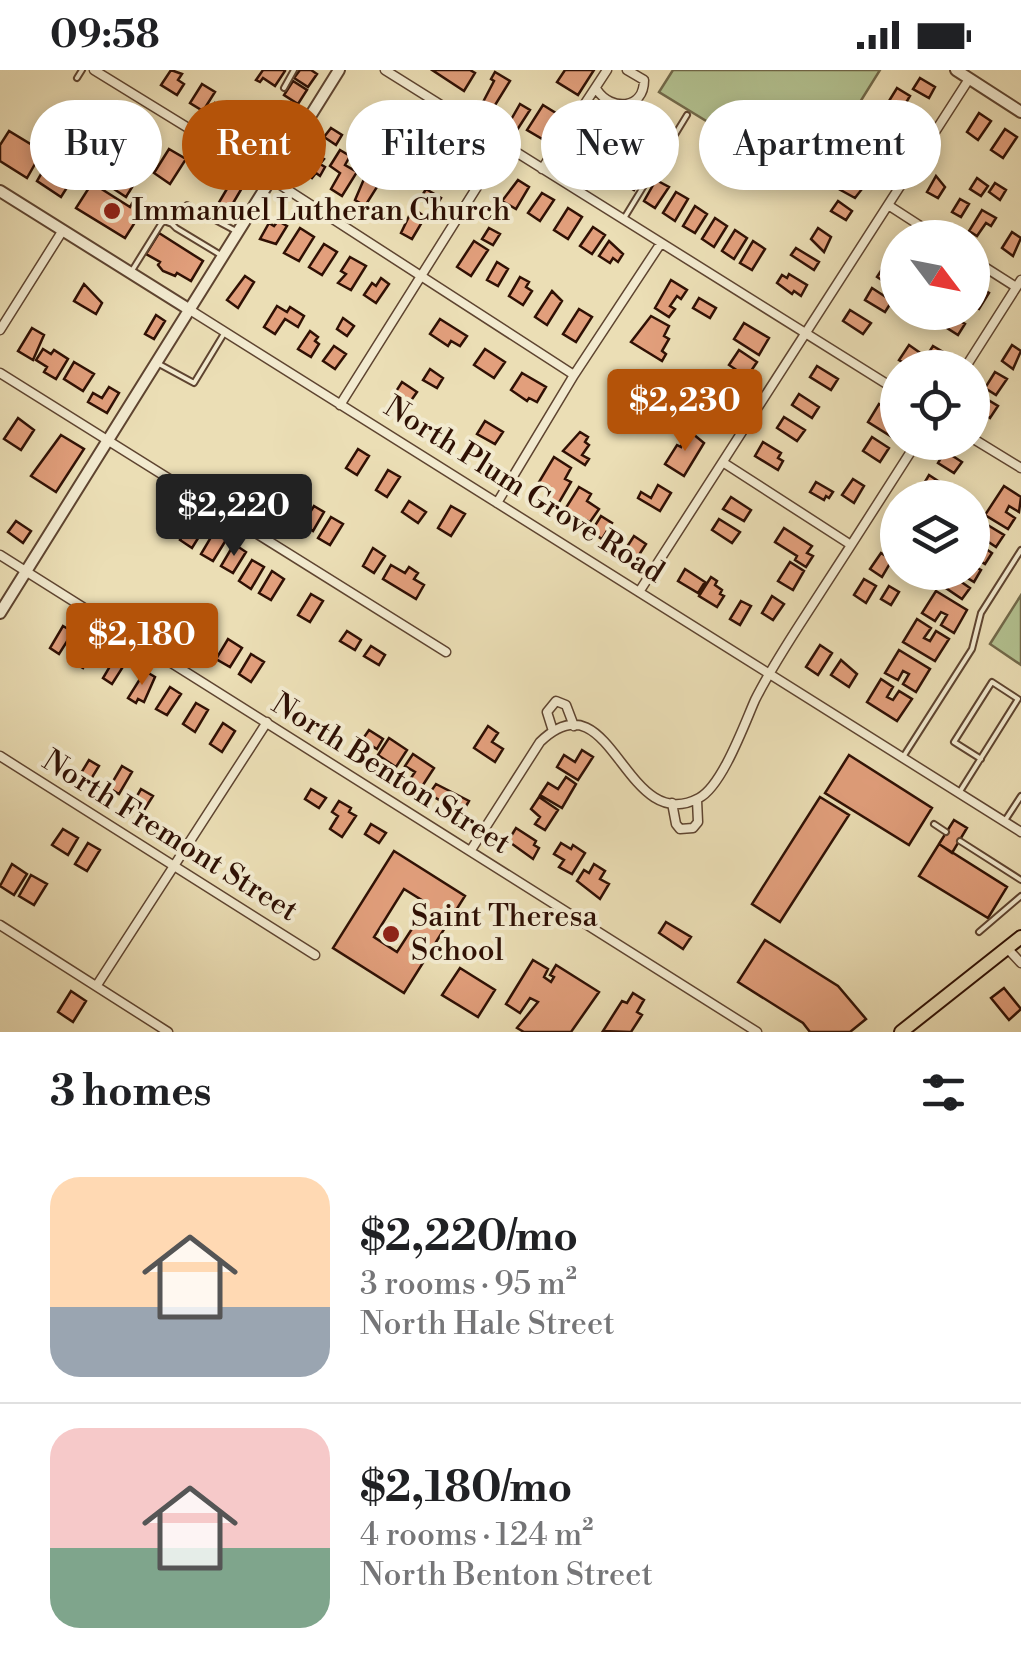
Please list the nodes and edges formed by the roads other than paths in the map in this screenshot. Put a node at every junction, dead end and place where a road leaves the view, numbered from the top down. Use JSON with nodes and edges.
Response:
{"nodes":[{"id":1,"x":82,"y":70,"type":"edge"},
{"id":2,"x":94,"y":70,"type":"edge"},
{"id":3,"x":294,"y":70,"type":"edge"},
{"id":4,"x":339,"y":70,"type":"edge"},
{"id":5,"x":384,"y":70,"type":"edge"},
{"id":6,"x":413,"y":70,"type":"edge"},
{"id":7,"x":608,"y":70,"type":"edge"},
{"id":8,"x":627,"y":70,"type":"edge"},
{"id":9,"x":651,"y":70,"type":"edge"},
{"id":10,"x":956,"y":70,"type":"edge"},
{"id":11,"x":77,"y":78,"type":"dead end"},
{"id":12,"x":969,"y":79,"type":"junction"},
{"id":13,"x":644,"y":80,"type":"junction"},
{"id":14,"x":405,"y":83,"type":"junction"},
{"id":15,"x":284,"y":88,"type":"dead end"},
{"id":16,"x":596,"y":90,"type":"junction"},
{"id":17,"x":320,"y":100,"type":"edge"},
{"id":18,"x":433,"y":100,"type":"edge"},
{"id":19,"x":585,"y":100,"type":"edge"},
{"id":20,"x":1021,"y":112,"type":"edge"},
{"id":21,"x":687,"y":115,"type":"dead end"},
{"id":22,"x":182,"y":123,"type":"edge"},
{"id":23,"x":0,"y":190,"type":"edge"},
{"id":24,"x":265,"y":190,"type":"edge"},
{"id":25,"x":291,"y":190,"type":"edge"},
{"id":26,"x":475,"y":190,"type":"edge"},
{"id":27,"x":576,"y":190,"type":"edge"},
{"id":28,"x":888,"y":204,"type":"junction"},
{"id":29,"x":624,"y":220,"type":"junction"},
{"id":30,"x":912,"y":220,"type":"edge"},
{"id":31,"x":172,"y":224,"type":"junction"},
{"id":32,"x":63,"y":230,"type":"junction"},
{"id":33,"x":238,"y":233,"type":"junction"},
{"id":34,"x":661,"y":243,"type":"junction"},
{"id":35,"x":223,"y":256,"type":"junction"},
{"id":36,"x":990,"y":268,"type":"edge"},
{"id":37,"x":131,"y":273,"type":"junction"},
{"id":38,"x":422,"y":274,"type":"junction"},
{"id":39,"x":1019,"y":283,"type":"edge"},
{"id":40,"x":190,"y":310,"type":"junction"},
{"id":41,"x":0,"y":330,"type":"edge"},
{"id":42,"x":225,"y":332,"type":"junction"},
{"id":43,"x":805,"y":334,"type":"junction"},
{"id":44,"x":976,"y":350,"type":"edge"},
{"id":45,"x":158,"y":363,"type":"junction"},
{"id":46,"x":0,"y":374,"type":"edge"},
{"id":47,"x":574,"y":375,"type":"junction"},
{"id":48,"x":880,"y":380,"type":"edge"},
{"id":49,"x":340,"y":404,"type":"junction"},
{"id":50,"x":108,"y":441,"type":"junction"},
{"id":51,"x":990,"y":449,"type":"edge"},
{"id":52,"x":905,"y":460,"type":"edge"},
{"id":53,"x":724,"y":462,"type":"junction"},
{"id":54,"x":1021,"y":468,"type":"edge"},
{"id":55,"x":497,"y":503,"type":"junction"},
{"id":56,"x":851,"y":545,"type":"junction"},
{"id":57,"x":1021,"y":550,"type":"edge"},
{"id":58,"x":0,"y":555,"type":"edge"},
{"id":59,"x":26,"y":572,"type":"junction"},
{"id":60,"x":639,"y":592,"type":"junction"},
{"id":61,"x":0,"y":613,"type":"edge"},
{"id":62,"x":446,"y":652,"type":"dead end"},
{"id":63,"x":769,"y":674,"type":"junction"},
{"id":64,"x":267,"y":722,"type":"junction"},
{"id":65,"x":574,"y":726,"type":"junction"},
{"id":66,"x":554,"y":731,"type":"junction"},
{"id":67,"x":0,"y":756,"type":"edge"},
{"id":68,"x":902,"y":758,"type":"junction"},
{"id":69,"x":981,"y":759,"type":"junction"},
{"id":70,"x":959,"y":793,"type":"junction"},
{"id":71,"x":1021,"y":796,"type":"edge"},
{"id":72,"x":697,"y":800,"type":"junction"},
{"id":73,"x":672,"y":803,"type":"junction"},
{"id":74,"x":1004,"y":822,"type":"junction"},
{"id":75,"x":934,"y":824,"type":"dead end"},
{"id":76,"x":946,"y":832,"type":"dead end"},
{"id":77,"x":1021,"y":832,"type":"edge"},
{"id":78,"x":960,"y":840,"type":"dead end"},
{"id":79,"x":471,"y":850,"type":"junction"},
{"id":80,"x":176,"y":866,"type":"junction"},
{"id":81,"x":1021,"y":880,"type":"edge"},
{"id":82,"x":1021,"y":896,"type":"edge"},
{"id":83,"x":0,"y":926,"type":"edge"},
{"id":84,"x":979,"y":932,"type":"dead end"},
{"id":85,"x":1021,"y":938,"type":"edge"},
{"id":86,"x":1008,"y":948,"type":"junction"},
{"id":87,"x":315,"y":955,"type":"dead end"},
{"id":88,"x":1021,"y":964,"type":"edge"},
{"id":89,"x":96,"y":985,"type":"junction"},
{"id":90,"x":168,"y":1032,"type":"edge"},
{"id":91,"x":757,"y":1032,"type":"edge"},
{"id":92,"x":901,"y":1032,"type":"edge"}],
"edges":[{"from":1,"to":11,"type":"lane"},
{"from":2,"to":22,"type":"street"},
{"from":3,"to":15,"type":"lane"},
{"from":4,"to":17,"type":"street"},
{"from":5,"to":14,"type":"street"},
{"from":6,"to":14,"type":"street"},
{"from":7,"to":16,"type":"street"},
{"from":8,"to":13,"type":"street"},
{"from":9,"to":13,"type":"street"},
{"from":10,"to":12,"type":"street"},
{"from":12,"to":20,"type":"street"},
{"from":12,"to":28,"type":"street"},
{"from":13,"to":16,"type":"street"},
{"from":14,"to":18,"type":"street"},
{"from":16,"to":19,"type":"street"},
{"from":21,"to":29,"type":"lane"},
{"from":23,"to":32,"type":"street","name":"North Plum Grove Road"},
{"from":24,"to":33,"type":"street"},
{"from":25,"to":38,"type":"street"},
{"from":26,"to":38,"type":"street"},
{"from":27,"to":29,"type":"street"},
{"from":28,"to":30,"type":"street"},
{"from":28,"to":43,"type":"street"},
{"from":29,"to":34,"type":"street"},
{"from":31,"to":33,"type":"lane"},
{"from":31,"to":35,"type":"lane"},
{"from":31,"to":37,"type":"lane"},
{"from":32,"to":37,"type":"street","name":"North Plum Grove Road"},
{"from":32,"to":41,"type":"street"},
{"from":33,"to":35,"type":"street"},
{"from":34,"to":43,"type":"street"},
{"from":34,"to":47,"type":"street"},
{"from":35,"to":40,"type":"street"},
{"from":36,"to":39,"type":"street"},
{"from":37,"to":40,"type":"street","name":"North Plum Grove Road"},
{"from":38,"to":47,"type":"street"},
{"from":38,"to":49,"type":"street"},
{"from":39,"to":44,"type":"street"},
{"from":40,"to":42,"type":"street","name":"North Plum Grove Road"},
{"from":40,"to":45,"type":"street"},
{"from":42,"to":45,"type":"lane"},
{"from":42,"to":49,"type":"street","name":"North Plum Grove Road"},
{"from":43,"to":48,"type":"street"},
{"from":43,"to":53,"type":"street"},
{"from":45,"to":50,"type":"street"},
{"from":46,"to":50,"type":"street"},
{"from":47,"to":55,"type":"street"},
{"from":49,"to":55,"type":"street","name":"North Plum Grove Road"},
{"from":50,"to":59,"type":"street"},
{"from":50,"to":62,"type":"street"},
{"from":51,"to":54,"type":"street"},
{"from":52,"to":56,"type":"street"},
{"from":53,"to":56,"type":"street"},
{"from":53,"to":60,"type":"street"},
{"from":55,"to":60,"type":"street","name":"North Plum Grove Road"},
{"from":56,"to":63,"type":"street"},
{"from":57,"to":68,"type":"lane"},
{"from":58,"to":59,"type":"street","name":"North Benton Street"},
{"from":59,"to":61,"type":"street"},
{"from":59,"to":64,"type":"street","name":"North Benton Street"},
{"from":60,"to":63,"type":"street","name":"North Plum Grove Road"},
{"from":63,"to":68,"type":"street","name":"North Plum Grove Road"},
{"from":63,"to":72,"type":"street"},
{"from":64,"to":79,"type":"street","name":"North Benton Street"},
{"from":64,"to":80,"type":"street"},
{"from":65,"to":66,"type":"street"},
{"from":65,"to":66,"type":"street"},
{"from":65,"to":73,"type":"street"},
{"from":66,"to":79,"type":"street"},
{"from":67,"to":80,"type":"street","name":"North Fremont Street"},
{"from":68,"to":70,"type":"street","name":"North Plum Grove Road"},
{"from":69,"to":69,"type":"lane"},
{"from":69,"to":70,"type":"lane"},
{"from":70,"to":74,"type":"street","name":"North Plum Grove Road"},
{"from":71,"to":74,"type":"lane"},
{"from":72,"to":73,"type":"street"},
{"from":72,"to":73,"type":"street"},
{"from":74,"to":77,"type":"street","name":"North Plum Grove Road"},
{"from":75,"to":76,"type":"lane"},
{"from":78,"to":81,"type":"lane"},
{"from":79,"to":91,"type":"street","name":"North Benton Street"},
{"from":80,"to":87,"type":"street","name":"North Fremont Street"},
{"from":80,"to":89,"type":"street"},
{"from":82,"to":84,"type":"lane"},
{"from":83,"to":89,"type":"street"},
{"from":85,"to":86,"type":"main road"},
{"from":86,"to":88,"type":"street"},
{"from":86,"to":92,"type":"main road"},
{"from":89,"to":90,"type":"street"}]}
